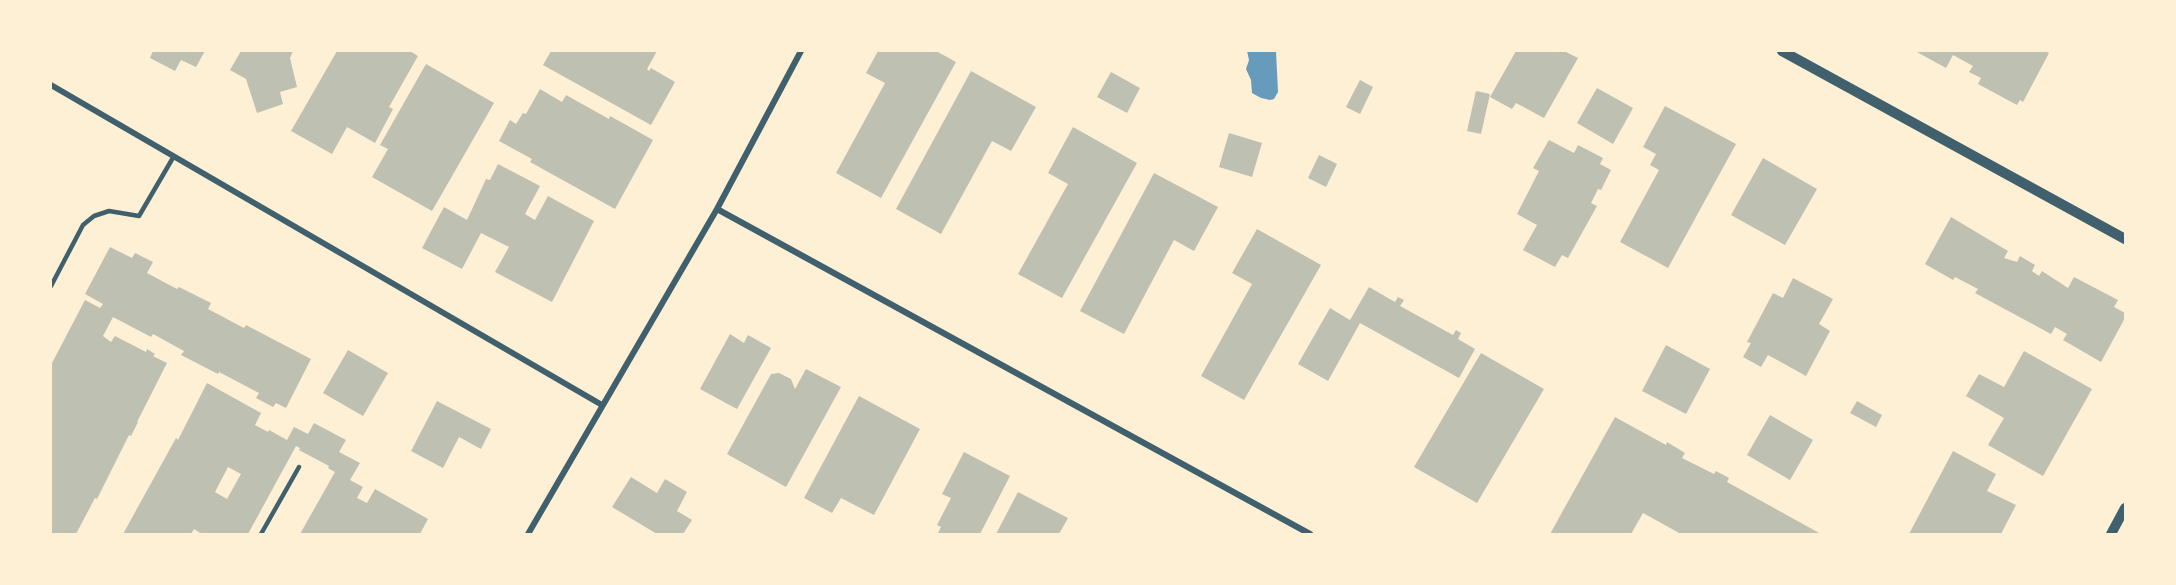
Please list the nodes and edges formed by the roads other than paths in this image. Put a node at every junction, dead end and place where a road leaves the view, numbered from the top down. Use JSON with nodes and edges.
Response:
{"nodes":[{"id":1,"x":801,"y":51,"type":"edge"},
{"id":2,"x":1782,"y":51,"type":"edge"},
{"id":3,"x":51,"y":85,"type":"edge"},
{"id":4,"x":174,"y":156,"type":"junction"},
{"id":5,"x":717,"y":209,"type":"junction"},
{"id":6,"x":2125,"y":239,"type":"edge"},
{"id":7,"x":51,"y":286,"type":"edge"},
{"id":8,"x":602,"y":405,"type":"junction"},
{"id":9,"x":298,"y":467,"type":"dead end"},
{"id":10,"x":2125,"y":507,"type":"edge"},
{"id":11,"x":261,"y":534,"type":"edge"},
{"id":12,"x":528,"y":534,"type":"edge"},
{"id":13,"x":1310,"y":534,"type":"edge"},
{"id":14,"x":2111,"y":534,"type":"edge"}],
"edges":[{"from":1,"to":5,"type":"street"},
{"from":2,"to":6,"type":"street"},
{"from":3,"to":4,"type":"street"},
{"from":4,"to":7,"type":"lane"},
{"from":4,"to":8,"type":"street"},
{"from":5,"to":8,"type":"street"},
{"from":5,"to":13,"type":"street"},
{"from":8,"to":12,"type":"street"},
{"from":9,"to":11,"type":"lane"},
{"from":10,"to":14,"type":"street"}]}
